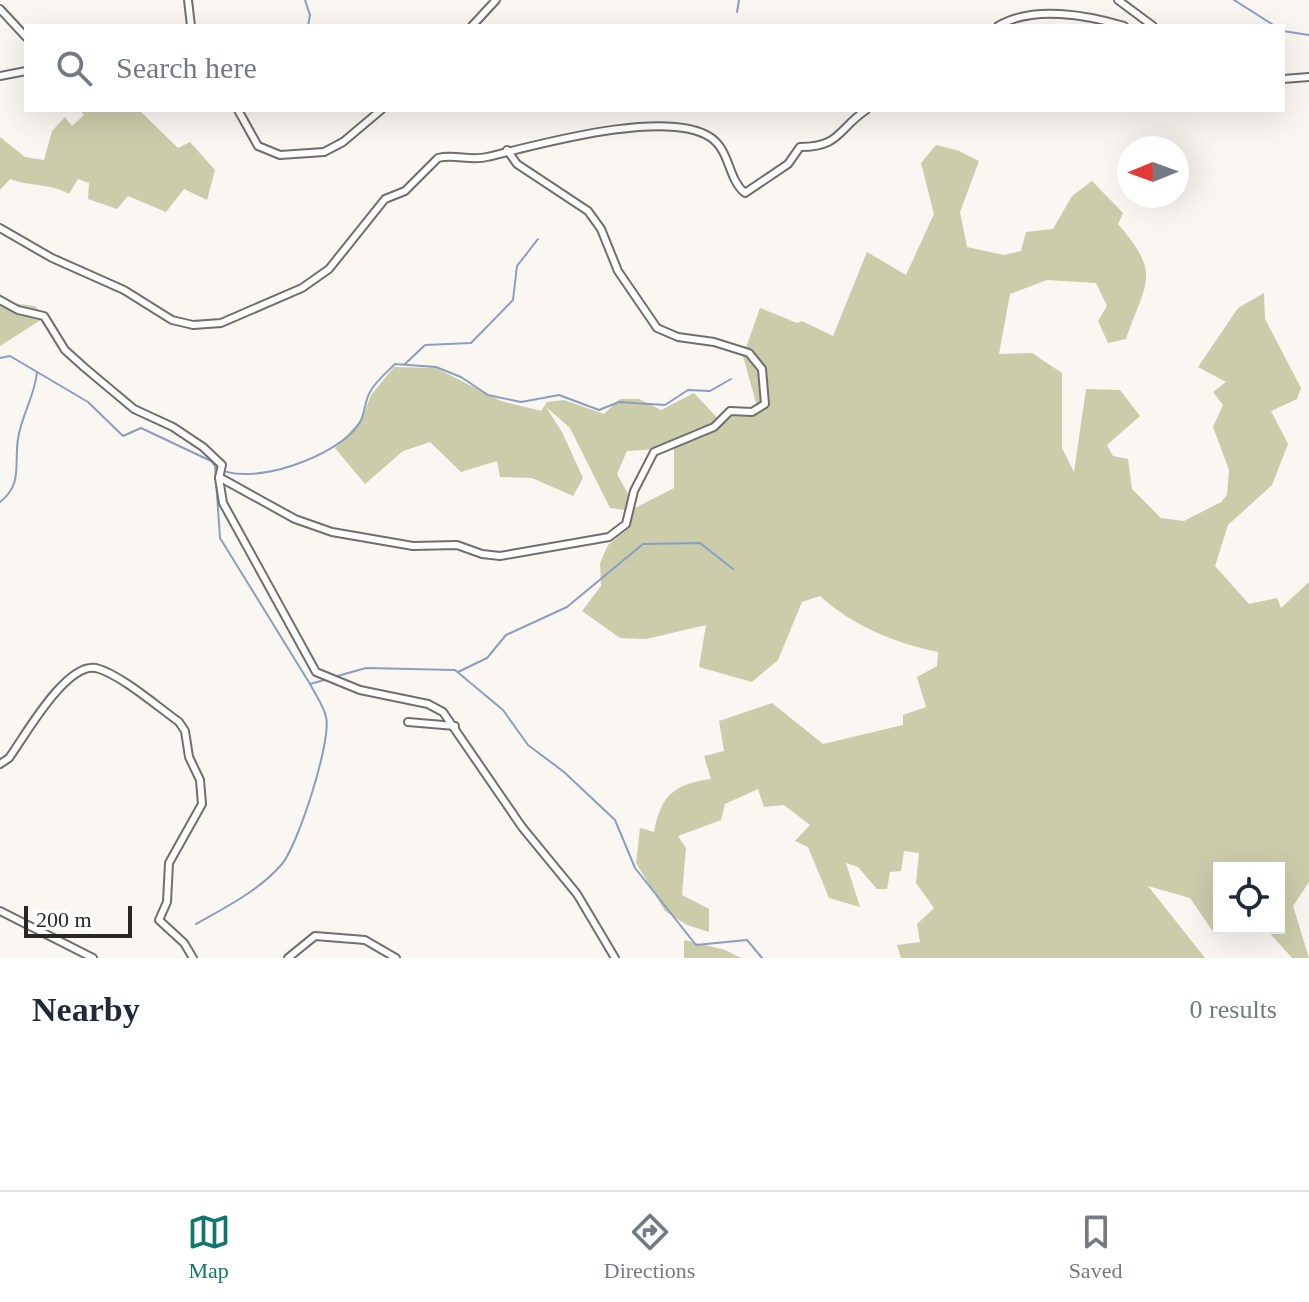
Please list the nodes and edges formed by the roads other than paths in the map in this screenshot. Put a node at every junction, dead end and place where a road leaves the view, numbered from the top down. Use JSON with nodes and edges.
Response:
{"nodes":[{"id":1,"x":188,"y":0,"type":"edge"},
{"id":2,"x":496,"y":0,"type":"edge"},
{"id":3,"x":1118,"y":0,"type":"edge"},
{"id":4,"x":0,"y":9,"type":"edge"},
{"id":5,"x":191,"y":24,"type":"edge"},
{"id":6,"x":474,"y":24,"type":"edge"},
{"id":7,"x":1004,"y":24,"type":"edge"},
{"id":8,"x":1116,"y":24,"type":"edge"},
{"id":9,"x":1150,"y":24,"type":"edge"},
{"id":10,"x":24,"y":35,"type":"edge"},
{"id":11,"x":24,"y":71,"type":"edge"},
{"id":12,"x":0,"y":76,"type":"edge"},
{"id":13,"x":1309,"y":77,"type":"edge"},
{"id":14,"x":1285,"y":79,"type":"edge"},
{"id":15,"x":239,"y":112,"type":"edge"},
{"id":16,"x":379,"y":112,"type":"edge"},
{"id":17,"x":863,"y":112,"type":"edge"},
{"id":18,"x":507,"y":150,"type":"junction"},
{"id":19,"x":0,"y":228,"type":"edge"},
{"id":20,"x":0,"y":300,"type":"edge"},
{"id":21,"x":219,"y":476,"type":"junction"},
{"id":22,"x":408,"y":722,"type":"dead end"},
{"id":23,"x":455,"y":726,"type":"junction"},
{"id":24,"x":0,"y":764,"type":"edge"},
{"id":25,"x":0,"y":911,"type":"edge"},
{"id":26,"x":93,"y":958,"type":"edge"},
{"id":27,"x":193,"y":958,"type":"edge"},
{"id":28,"x":288,"y":958,"type":"edge"},
{"id":29,"x":396,"y":958,"type":"edge"},
{"id":30,"x":615,"y":958,"type":"edge"}],
"edges":[{"from":1,"to":5,"type":"street"},
{"from":2,"to":6,"type":"street"},
{"from":3,"to":9,"type":"street"},
{"from":4,"to":10,"type":"street"},
{"from":7,"to":8,"type":"street"},
{"from":11,"to":12,"type":"street"},
{"from":13,"to":14,"type":"street"},
{"from":15,"to":16,"type":"street"},
{"from":17,"to":18,"type":"street"},
{"from":18,"to":19,"type":"street"},
{"from":18,"to":21,"type":"street"},
{"from":20,"to":21,"type":"street"},
{"from":21,"to":23,"type":"street"},
{"from":22,"to":23,"type":"street"},
{"from":23,"to":30,"type":"street"},
{"from":24,"to":27,"type":"street"},
{"from":25,"to":26,"type":"street"},
{"from":28,"to":29,"type":"street"}]}
